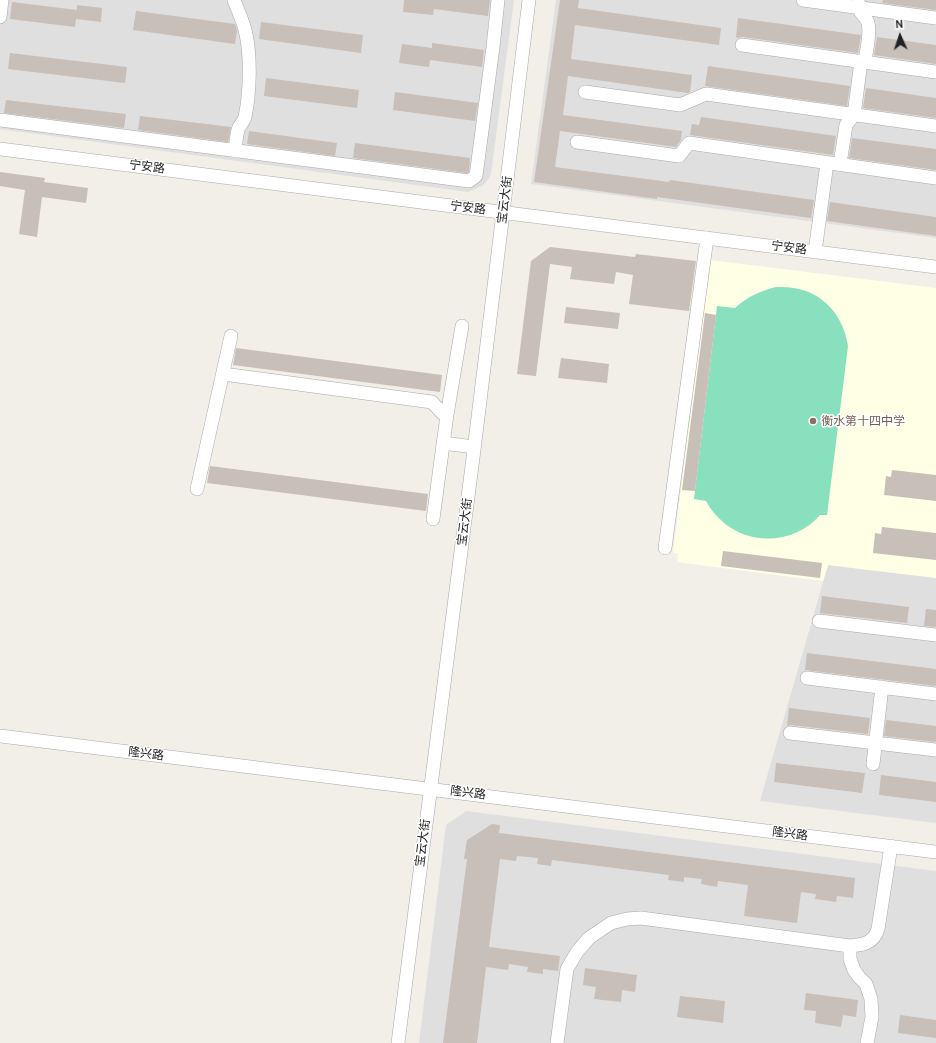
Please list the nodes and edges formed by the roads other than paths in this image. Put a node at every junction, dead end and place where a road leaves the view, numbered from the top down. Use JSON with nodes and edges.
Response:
{"nodes":[{"id":1,"x":2,"y":0,"type":"edge"},
{"id":2,"x":234,"y":0,"type":"edge"},
{"id":3,"x":498,"y":0,"type":"edge"},
{"id":4,"x":529,"y":0,"type":"edge"},
{"id":5,"x":803,"y":0,"type":"edge"},
{"id":6,"x":859,"y":4,"type":"edge"},
{"id":7,"x":0,"y":17,"type":"edge"},
{"id":8,"x":936,"y":18,"type":"edge"},
{"id":9,"x":742,"y":45,"type":"dead end"},
{"id":10,"x":863,"y":61,"type":"junction"},
{"id":11,"x":936,"y":72,"type":"edge"},
{"id":12,"x":585,"y":92,"type":"dead end"},
{"id":13,"x":854,"y":115,"type":"junction"},
{"id":14,"x":0,"y":120,"type":"edge"},
{"id":15,"x":936,"y":126,"type":"edge"},
{"id":16,"x":577,"y":142,"type":"dead end"},
{"id":17,"x":0,"y":149,"type":"edge"},
{"id":18,"x":235,"y":151,"type":"junction"},
{"id":19,"x":834,"y":163,"type":"junction"},
{"id":20,"x":936,"y":178,"type":"edge"},
{"id":21,"x":503,"y":212,"type":"junction"},
{"id":22,"x":707,"y":238,"type":"junction"},
{"id":23,"x":814,"y":252,"type":"junction"},
{"id":24,"x":936,"y":267,"type":"edge"},
{"id":25,"x":462,"y":326,"type":"dead end"},
{"id":26,"x":231,"y":336,"type":"dead end"},
{"id":27,"x":223,"y":374,"type":"junction"},
{"id":28,"x":447,"y":415,"type":"junction"},
{"id":29,"x":443,"y":442,"type":"junction"},
{"id":30,"x":474,"y":447,"type":"junction"},
{"id":31,"x":196,"y":489,"type":"dead end"},
{"id":32,"x":433,"y":519,"type":"dead end"},
{"id":33,"x":665,"y":548,"type":"dead end"},
{"id":34,"x":819,"y":620,"type":"dead end"},
{"id":35,"x":936,"y":635,"type":"edge"},
{"id":36,"x":807,"y":678,"type":"dead end"},
{"id":37,"x":882,"y":687,"type":"junction"},
{"id":38,"x":936,"y":694,"type":"edge"},
{"id":39,"x":790,"y":733,"type":"dead end"},
{"id":40,"x":0,"y":736,"type":"edge"},
{"id":41,"x":875,"y":743,"type":"junction"},
{"id":42,"x":936,"y":750,"type":"edge"},
{"id":43,"x":873,"y":764,"type":"dead end"},
{"id":44,"x":430,"y":789,"type":"junction"},
{"id":45,"x":890,"y":846,"type":"junction"},
{"id":46,"x":936,"y":852,"type":"edge"},
{"id":47,"x":850,"y":946,"type":"junction"},
{"id":48,"x":398,"y":1043,"type":"edge"},
{"id":49,"x":557,"y":1043,"type":"edge"},
{"id":50,"x":867,"y":1043,"type":"edge"}],
"edges":[{"from":1,"to":7,"type":"street"},
{"from":2,"to":18,"type":"street"},
{"from":3,"to":18,"type":"street"},
{"from":4,"to":21,"type":"street","name":"宝云大街"},
{"from":5,"to":6,"type":"street"},
{"from":6,"to":8,"type":"street"},
{"from":6,"to":10,"type":"street"},
{"from":9,"to":10,"type":"street"},
{"from":10,"to":11,"type":"street"},
{"from":10,"to":13,"type":"street"},
{"from":12,"to":13,"type":"street"},
{"from":13,"to":15,"type":"street"},
{"from":13,"to":19,"type":"street"},
{"from":14,"to":18,"type":"street"},
{"from":16,"to":19,"type":"street"},
{"from":17,"to":21,"type":"street","name":"宁安路"},
{"from":19,"to":20,"type":"street"},
{"from":19,"to":23,"type":"street"},
{"from":21,"to":22,"type":"street","name":"宁安路"},
{"from":21,"to":30,"type":"street","name":"宝云大街"},
{"from":22,"to":23,"type":"street","name":"宁安路"},
{"from":22,"to":33,"type":"street"},
{"from":23,"to":24,"type":"street","name":"宁安路"},
{"from":25,"to":28,"type":"street"},
{"from":26,"to":27,"type":"street"},
{"from":27,"to":28,"type":"street"},
{"from":27,"to":31,"type":"street"},
{"from":28,"to":29,"type":"street"},
{"from":29,"to":30,"type":"street"},
{"from":29,"to":32,"type":"street"},
{"from":30,"to":44,"type":"street","name":"宝云大街"},
{"from":34,"to":35,"type":"street"},
{"from":36,"to":37,"type":"street"},
{"from":37,"to":38,"type":"street"},
{"from":37,"to":41,"type":"street"},
{"from":39,"to":41,"type":"street"},
{"from":40,"to":44,"type":"street","name":"隆兴路"},
{"from":41,"to":42,"type":"street"},
{"from":41,"to":43,"type":"street"},
{"from":44,"to":45,"type":"street","name":"隆兴路"},
{"from":44,"to":48,"type":"street","name":"宝云大街"},
{"from":45,"to":46,"type":"street","name":"隆兴路"},
{"from":45,"to":47,"type":"street"},
{"from":47,"to":49,"type":"street"},
{"from":47,"to":50,"type":"street"}]}
